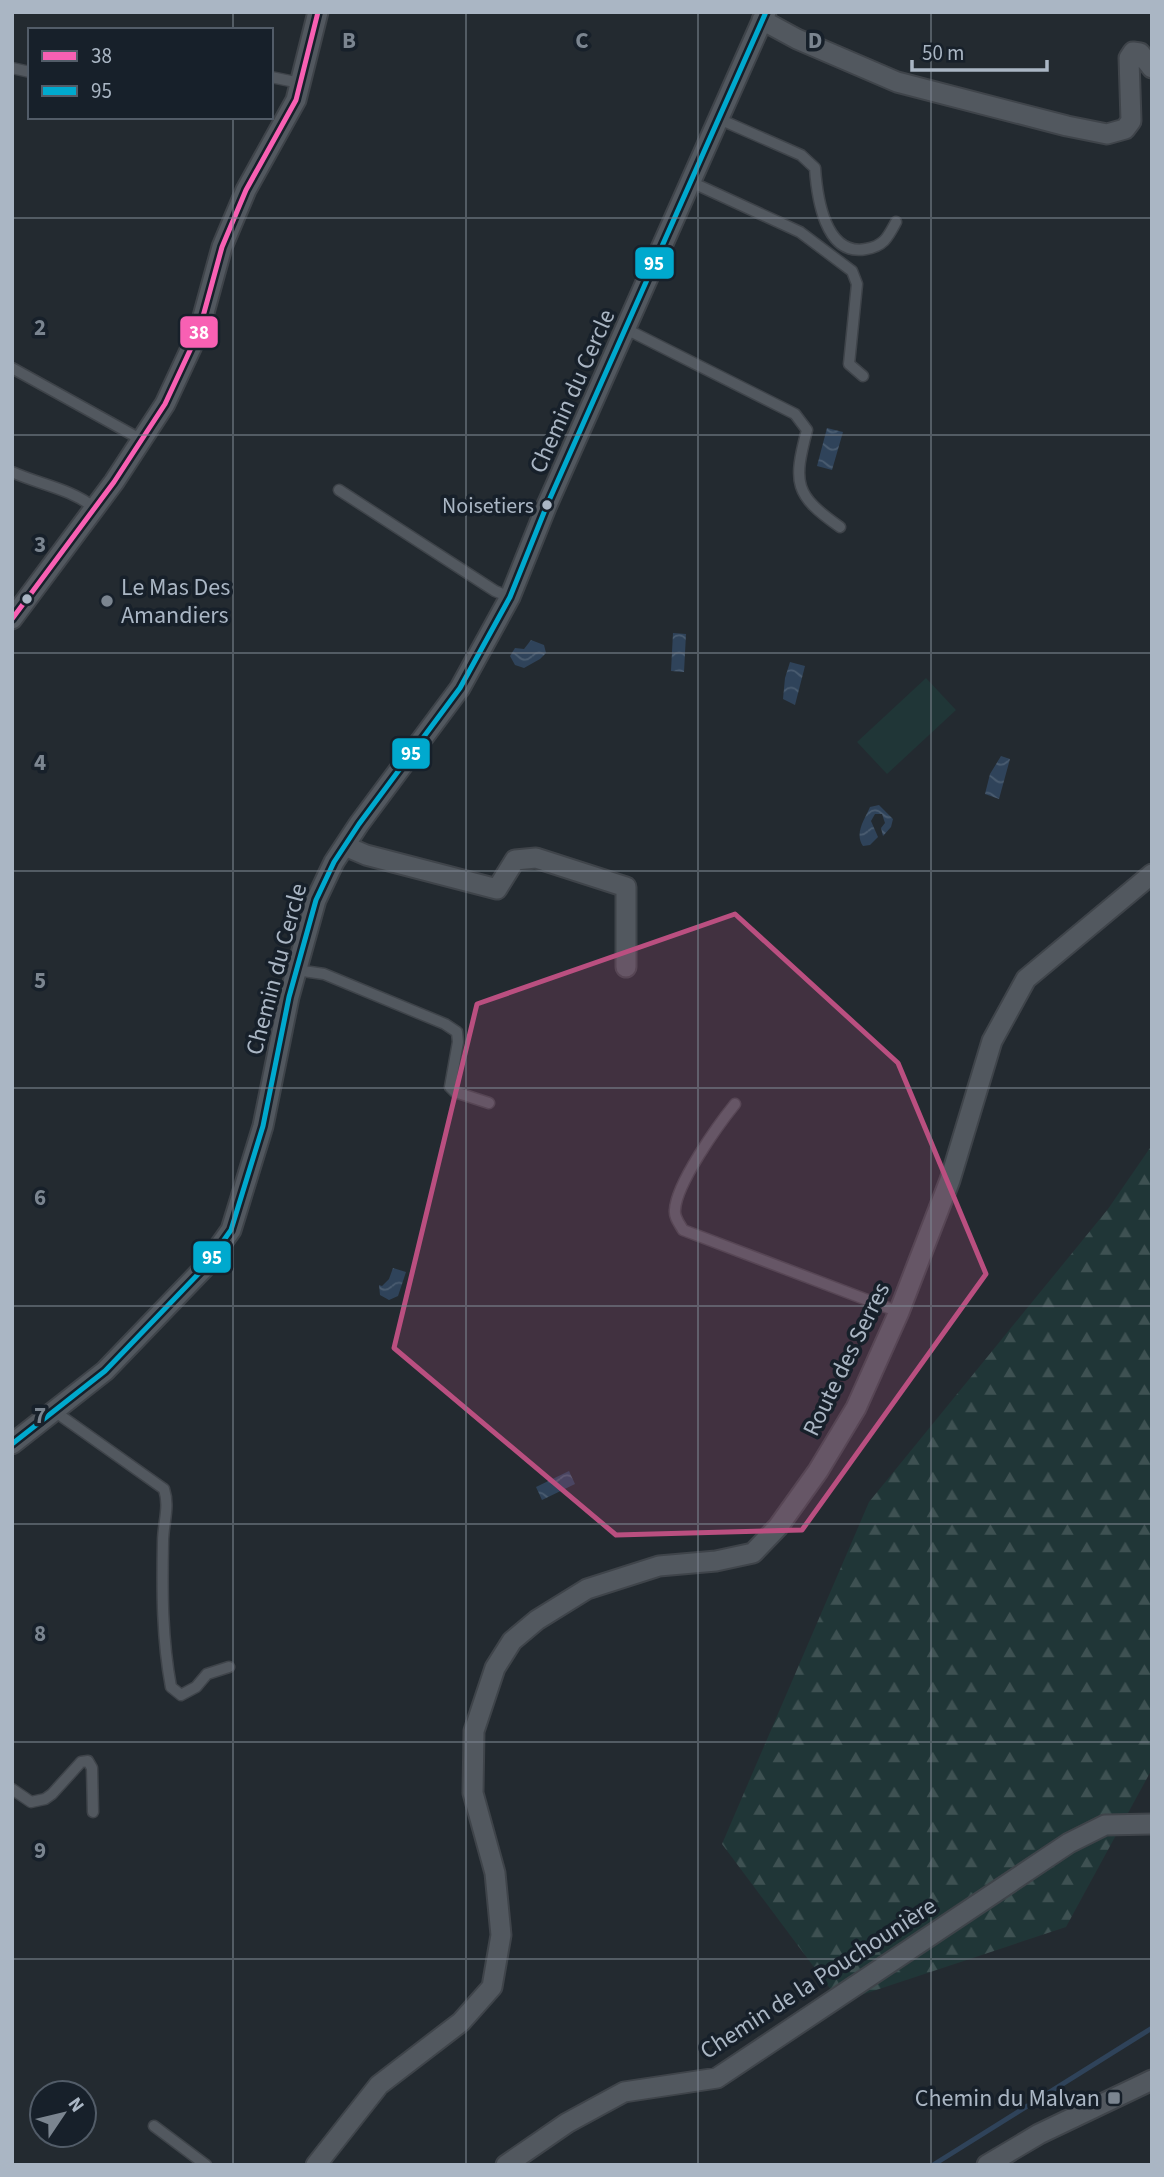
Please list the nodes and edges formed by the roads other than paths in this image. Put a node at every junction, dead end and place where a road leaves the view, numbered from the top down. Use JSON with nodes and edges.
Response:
{"nodes":[{"id":1,"x":318,"y":12,"type":"edge"},
{"id":2,"x":764,"y":16,"type":"edge"},
{"id":3,"x":1152,"y":68,"type":"edge"},
{"id":4,"x":273,"y":77,"type":"edge"},
{"id":5,"x":300,"y":83,"type":"junction"},
{"id":6,"x":719,"y":119,"type":"junction"},
{"id":7,"x":691,"y":182,"type":"junction"},
{"id":8,"x":896,"y":222,"type":"dead end"},
{"id":9,"x":626,"y":329,"type":"junction"},
{"id":10,"x":12,"y":368,"type":"edge"},
{"id":11,"x":863,"y":376,"type":"dead end"},
{"id":12,"x":142,"y":440,"type":"junction"},
{"id":13,"x":12,"y":472,"type":"edge"},
{"id":14,"x":339,"y":490,"type":"dead end"},
{"id":15,"x":95,"y":508,"type":"junction"},
{"id":16,"x":840,"y":527,"type":"dead end"},
{"id":17,"x":510,"y":597,"type":"junction"},
{"id":18,"x":12,"y":619,"type":"edge"},
{"id":19,"x":345,"y":846,"type":"junction"},
{"id":20,"x":1152,"y":874,"type":"edge"},
{"id":21,"x":626,"y":967,"type":"dead end"},
{"id":22,"x":296,"y":970,"type":"junction"},
{"id":23,"x":489,"y":1103,"type":"dead end"},
{"id":24,"x":735,"y":1104,"type":"dead end"},
{"id":25,"x":899,"y":1312,"type":"junction"},
{"id":26,"x":54,"y":1411,"type":"junction"},
{"id":27,"x":12,"y":1444,"type":"edge"},
{"id":28,"x":229,"y":1667,"type":"dead end"},
{"id":29,"x":12,"y":1789,"type":"edge"},
{"id":30,"x":93,"y":1812,"type":"dead end"},
{"id":31,"x":1152,"y":1824,"type":"edge"},
{"id":32,"x":1152,"y":2080,"type":"edge"},
{"id":33,"x":154,"y":2126,"type":"dead end"},
{"id":34,"x":1001,"y":2161,"type":"edge"},
{"id":35,"x":206,"y":2165,"type":"edge"},
{"id":36,"x":316,"y":2165,"type":"edge"},
{"id":37,"x":506,"y":2165,"type":"edge"}],
"edges":[{"from":1,"to":5,"type":"street"},
{"from":2,"to":3,"type":"street"},
{"from":2,"to":6,"type":"street","name":"Chemin du Cercle"},
{"from":4,"to":5,"type":"lane"},
{"from":5,"to":12,"type":"street"},
{"from":6,"to":7,"type":"street","name":"Chemin du Cercle"},
{"from":6,"to":8,"type":"lane"},
{"from":7,"to":9,"type":"street","name":"Chemin du Cercle"},
{"from":7,"to":11,"type":"lane"},
{"from":9,"to":16,"type":"lane"},
{"from":9,"to":17,"type":"street","name":"Chemin du Cercle"},
{"from":10,"to":12,"type":"lane"},
{"from":12,"to":15,"type":"street"},
{"from":13,"to":15,"type":"lane"},
{"from":14,"to":17,"type":"lane"},
{"from":15,"to":18,"type":"street"},
{"from":17,"to":19,"type":"street","name":"Chemin du Cercle"},
{"from":19,"to":21,"type":"street"},
{"from":19,"to":22,"type":"street","name":"Chemin du Cercle"},
{"from":20,"to":25,"type":"street","name":"Route des Serres"},
{"from":22,"to":23,"type":"lane"},
{"from":22,"to":26,"type":"street","name":"Chemin du Cercle"},
{"from":24,"to":25,"type":"lane"},
{"from":25,"to":36,"type":"street","name":"Route des Serres"},
{"from":26,"to":27,"type":"street","name":"Chemin du Cercle"},
{"from":26,"to":28,"type":"lane"},
{"from":29,"to":30,"type":"lane"},
{"from":31,"to":37,"type":"street","name":"Chemin de la Pouchounière"},
{"from":32,"to":34,"type":"street"},
{"from":33,"to":35,"type":"lane"}]}
